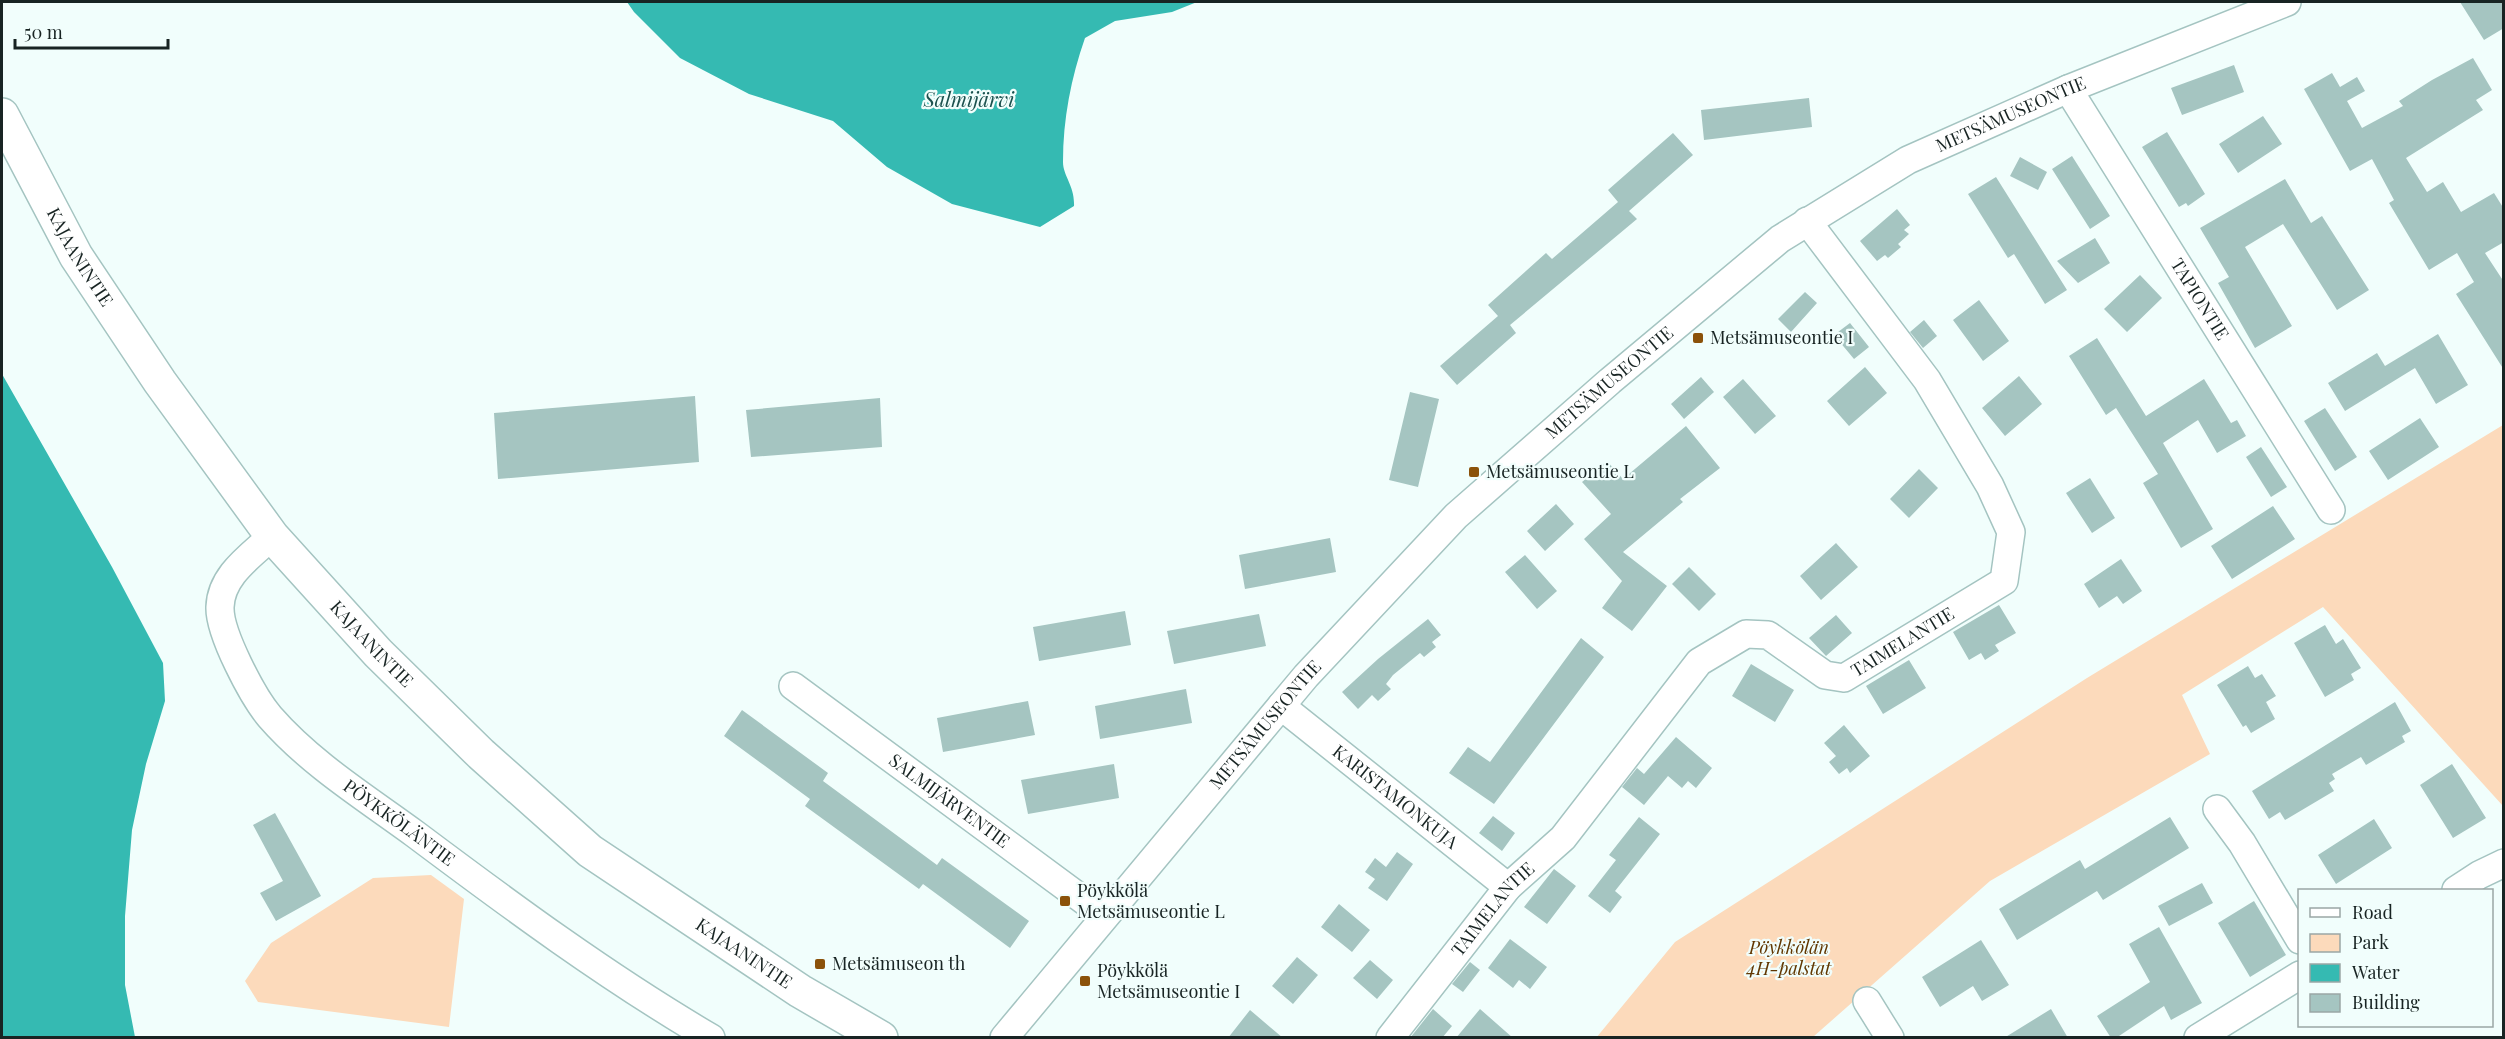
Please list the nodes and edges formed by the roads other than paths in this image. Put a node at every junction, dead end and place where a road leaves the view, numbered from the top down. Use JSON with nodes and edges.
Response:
{"nodes":[{"id":1,"x":2287,"y":2,"type":"edge"},
{"id":2,"x":2068,"y":89,"type":"junction"},
{"id":3,"x":2,"y":115,"type":"edge"},
{"id":4,"x":1807,"y":221,"type":"junction"},
{"id":5,"x":2331,"y":510,"type":"dead end"},
{"id":6,"x":272,"y":536,"type":"junction"},
{"id":7,"x":793,"y":686,"type":"dead end"},
{"id":8,"x":1281,"y":706,"type":"junction"},
{"id":9,"x":2217,"y":809,"type":"dead end"},
{"id":10,"x":2504,"y":863,"type":"edge"},
{"id":11,"x":1509,"y":887,"type":"junction"},
{"id":12,"x":2459,"y":889,"type":"edge"},
{"id":13,"x":1106,"y":916,"type":"junction"},
{"id":14,"x":2298,"y":937,"type":"edge"},
{"id":15,"x":2298,"y":976,"type":"edge"},
{"id":16,"x":1867,"y":1001,"type":"dead end"},
{"id":17,"x":711,"y":1038,"type":"edge"},
{"id":18,"x":881,"y":1038,"type":"edge"},
{"id":19,"x":1004,"y":1038,"type":"edge"},
{"id":20,"x":1390,"y":1038,"type":"edge"},
{"id":21,"x":1890,"y":1038,"type":"edge"},
{"id":22,"x":2198,"y":1038,"type":"edge"}],
"edges":[{"from":1,"to":2,"type":"street","name":"METSÄMUSEONTIE"},
{"from":2,"to":4,"type":"street","name":"METSÄMUSEONTIE"},
{"from":2,"to":5,"type":"street","name":"TAPIONTIE"},
{"from":3,"to":6,"type":"main road","name":"KAJAANINTIE"},
{"from":4,"to":8,"type":"street","name":"METSÄMUSEONTIE"},
{"from":4,"to":11,"type":"street","name":"TAIMELANTIE"},
{"from":6,"to":17,"type":"street","name":"PÖYKKÖLÄNTIE"},
{"from":6,"to":18,"type":"main road","name":"KAJAANINTIE"},
{"from":7,"to":13,"type":"street","name":"SALMIJÄRVENTIE"},
{"from":8,"to":11,"type":"street","name":"KARISTAMONKUJA"},
{"from":8,"to":13,"type":"street","name":"METSÄMUSEONTIE"},
{"from":9,"to":14,"type":"street"},
{"from":10,"to":12,"type":"street"},
{"from":11,"to":20,"type":"street","name":"TAIMELANTIE"},
{"from":13,"to":19,"type":"street","name":"METSÄMUSEONTIE"},
{"from":15,"to":22,"type":"street"},
{"from":16,"to":21,"type":"street"}]}
